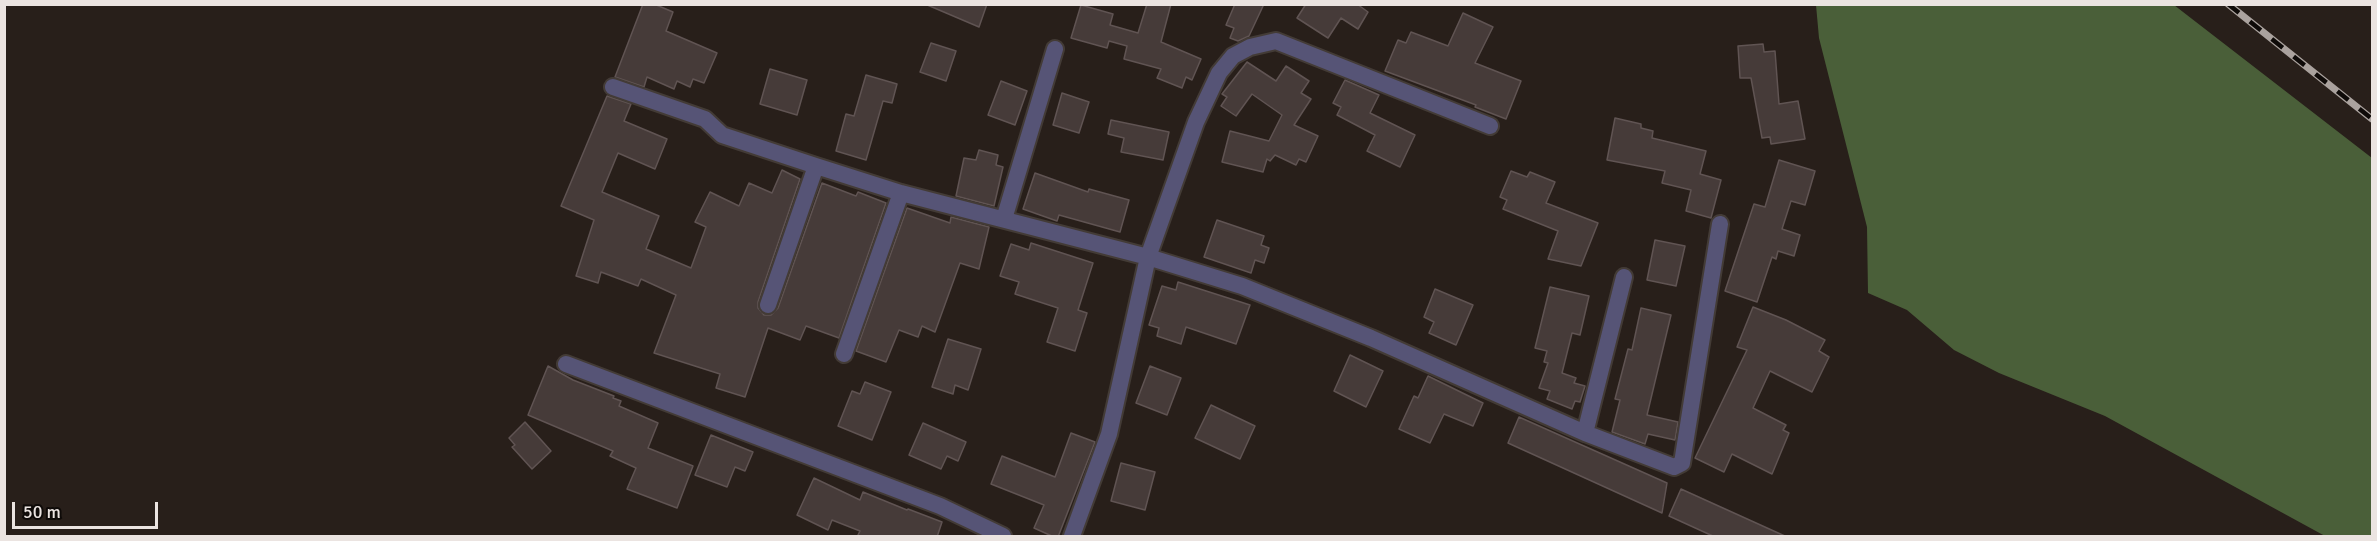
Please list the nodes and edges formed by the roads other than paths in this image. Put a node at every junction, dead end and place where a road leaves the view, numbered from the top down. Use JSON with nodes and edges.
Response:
{"nodes":[{"id":1,"x":1055,"y":49,"type":"dead end"},
{"id":2,"x":613,"y":87,"type":"dead end"},
{"id":3,"x":1490,"y":126,"type":"dead end"},
{"id":4,"x":816,"y":166,"type":"junction"},
{"id":5,"x":901,"y":192,"type":"junction"},
{"id":6,"x":1004,"y":219,"type":"junction"},
{"id":7,"x":1720,"y":224,"type":"dead end"},
{"id":8,"x":1148,"y":257,"type":"junction"},
{"id":9,"x":1624,"y":277,"type":"dead end"},
{"id":10,"x":768,"y":305,"type":"dead end"},
{"id":11,"x":844,"y":354,"type":"dead end"},
{"id":12,"x":566,"y":364,"type":"dead end"},
{"id":13,"x":1585,"y":433,"type":"junction"},
{"id":14,"x":1003,"y":537,"type":"edge"},
{"id":15,"x":1072,"y":537,"type":"edge"}],
"edges":[{"from":1,"to":6,"type":"street"},
{"from":2,"to":4,"type":"street"},
{"from":3,"to":8,"type":"street"},
{"from":4,"to":5,"type":"street"},
{"from":4,"to":10,"type":"street"},
{"from":5,"to":6,"type":"street"},
{"from":5,"to":11,"type":"street"},
{"from":6,"to":8,"type":"street"},
{"from":7,"to":13,"type":"street"},
{"from":8,"to":13,"type":"street"},
{"from":8,"to":15,"type":"street"},
{"from":9,"to":13,"type":"street"},
{"from":12,"to":14,"type":"street"}]}
